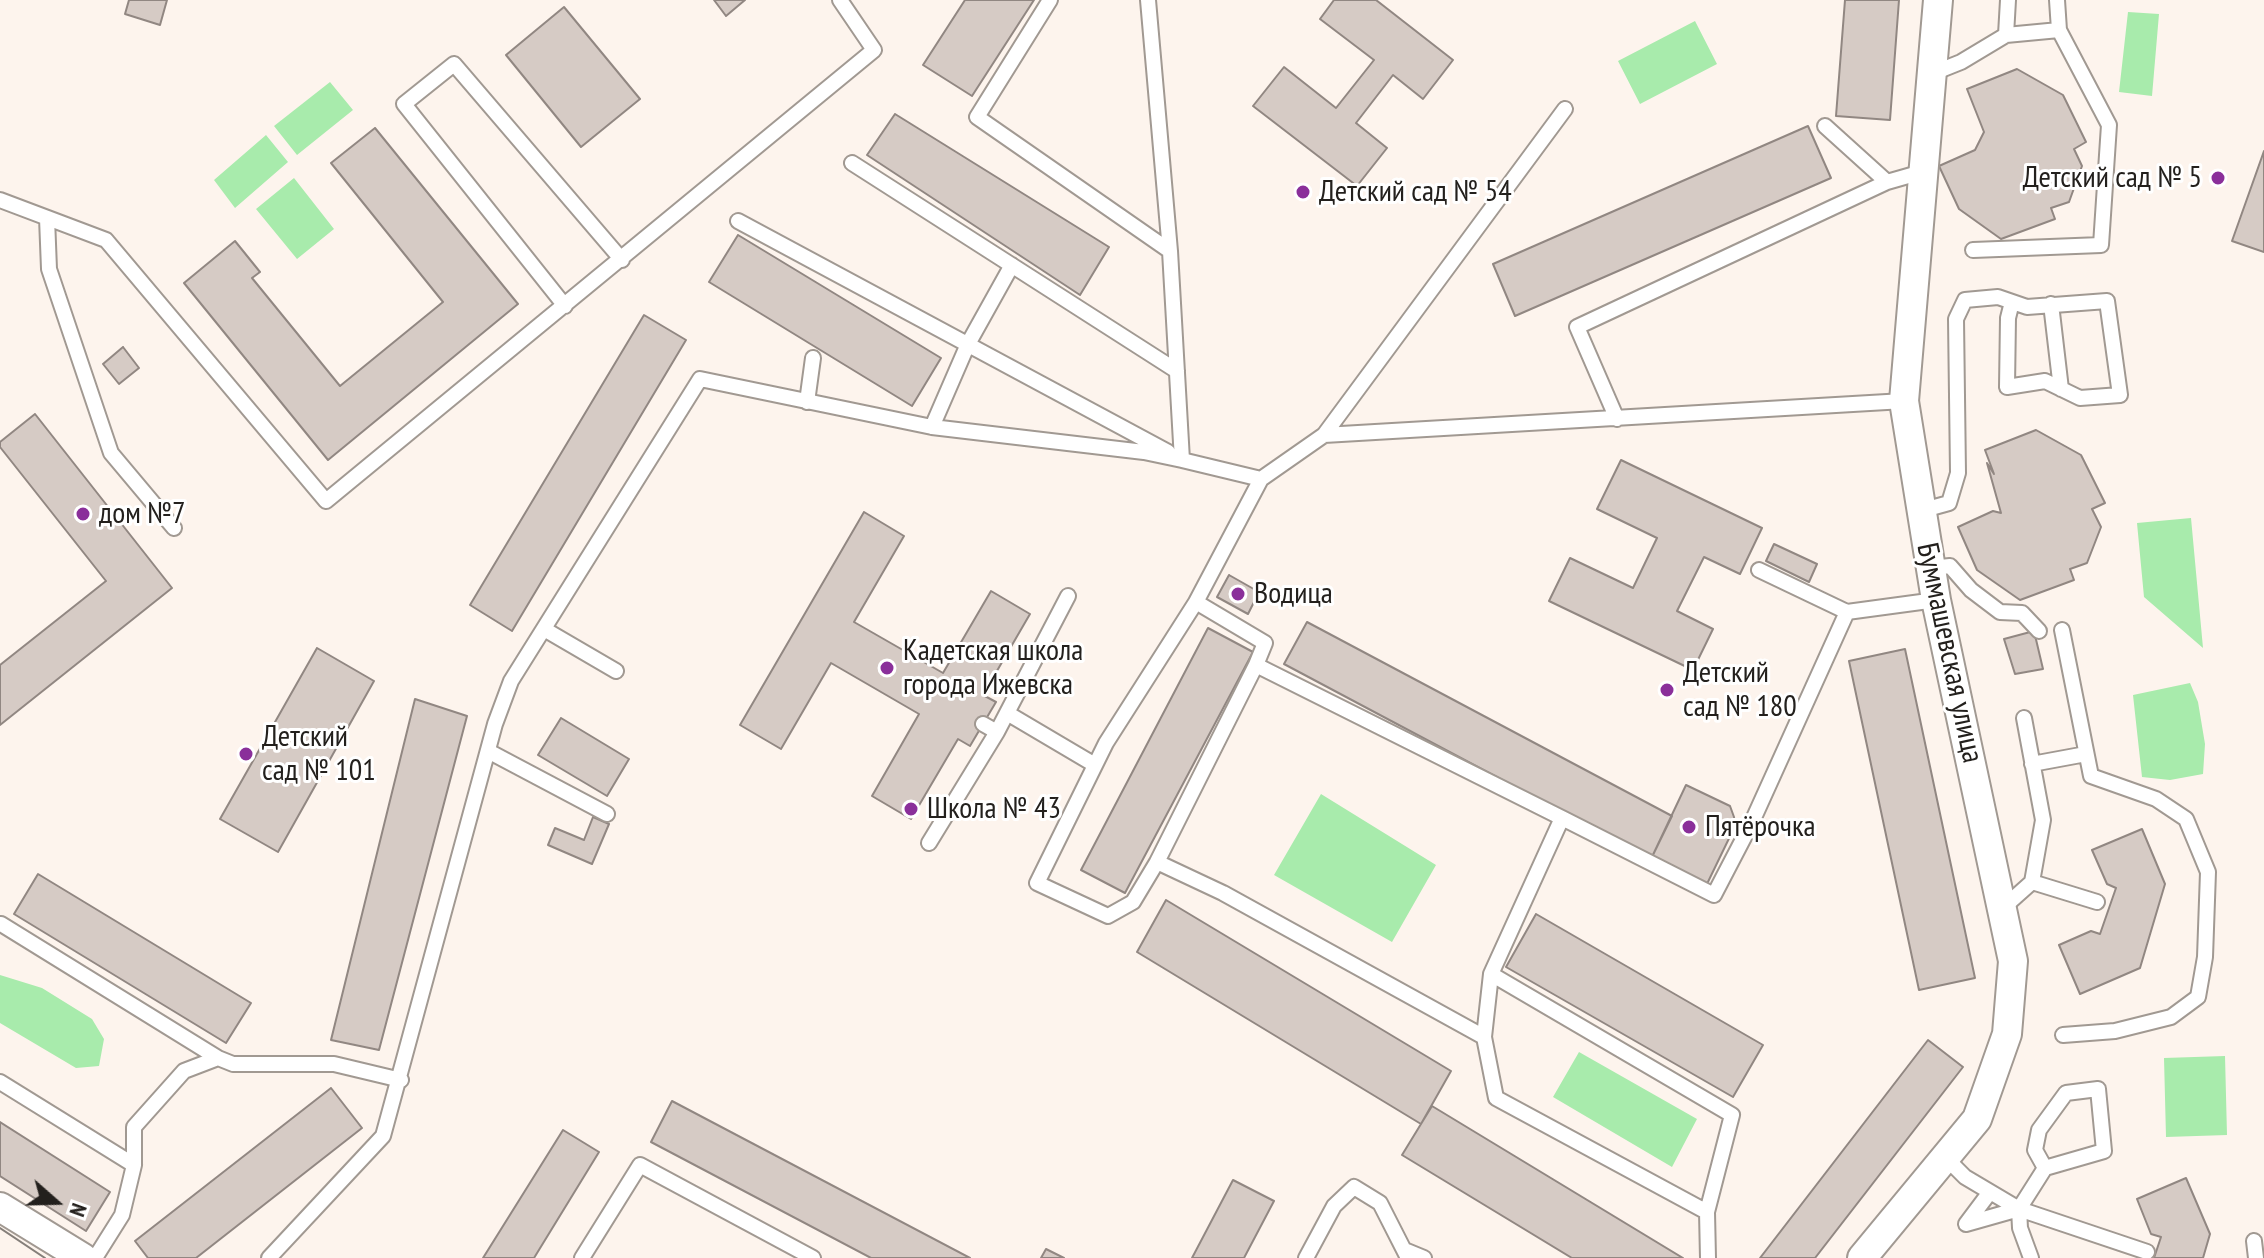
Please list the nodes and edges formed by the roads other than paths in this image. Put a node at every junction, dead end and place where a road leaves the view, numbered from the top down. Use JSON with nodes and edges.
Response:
{"nodes":[{"id":1,"x":840,"y":0,"type":"edge"},
{"id":2,"x":1050,"y":0,"type":"edge"},
{"id":3,"x":1148,"y":0,"type":"edge"},
{"id":4,"x":1938,"y":0,"type":"edge"},
{"id":5,"x":2008,"y":0,"type":"edge"},
{"id":6,"x":2057,"y":0,"type":"edge"},
{"id":7,"x":2059,"y":30,"type":"junction"},
{"id":8,"x":2006,"y":35,"type":"junction"},
{"id":9,"x":1931,"y":74,"type":"junction"},
{"id":10,"x":1565,"y":109,"type":"dead end"},
{"id":11,"x":1825,"y":126,"type":"dead end"},
{"id":12,"x":852,"y":163,"type":"dead end"},
{"id":13,"x":1922,"y":172,"type":"junction"},
{"id":14,"x":1887,"y":182,"type":"junction"},
{"id":15,"x":0,"y":200,"type":"edge"},
{"id":16,"x":47,"y":218,"type":"junction"},
{"id":17,"x":738,"y":221,"type":"dead end"},
{"id":18,"x":1973,"y":250,"type":"dead end"},
{"id":19,"x":1170,"y":251,"type":"junction"},
{"id":20,"x":622,"y":260,"type":"junction"},
{"id":21,"x":1012,"y":265,"type":"junction"},
{"id":22,"x":2012,"y":302,"type":"junction"},
{"id":23,"x":2051,"y":304,"type":"junction"},
{"id":24,"x":565,"y":306,"type":"junction"},
{"id":25,"x":968,"y":344,"type":"junction"},
{"id":26,"x":813,"y":358,"type":"dead end"},
{"id":27,"x":1177,"y":371,"type":"junction"},
{"id":28,"x":2061,"y":389,"type":"junction"},
{"id":29,"x":1904,"y":401,"type":"junction"},
{"id":30,"x":807,"y":402,"type":"junction"},
{"id":31,"x":1617,"y":419,"type":"junction"},
{"id":32,"x":932,"y":427,"type":"junction"},
{"id":33,"x":1324,"y":435,"type":"junction"},
{"id":34,"x":1182,"y":460,"type":"junction"},
{"id":35,"x":1261,"y":479,"type":"junction"},
{"id":36,"x":1920,"y":511,"type":"junction"},
{"id":37,"x":174,"y":528,"type":"dead end"},
{"id":38,"x":1931,"y":568,"type":"junction"},
{"id":39,"x":1759,"y":570,"type":"dead end"},
{"id":40,"x":1068,"y":596,"type":"dead end"},
{"id":41,"x":1936,"y":600,"type":"junction"},
{"id":42,"x":1196,"y":602,"type":"junction"},
{"id":43,"x":1847,"y":612,"type":"junction"},
{"id":44,"x":544,"y":629,"type":"junction"},
{"id":45,"x":2062,"y":630,"type":"dead end"},
{"id":46,"x":2039,"y":631,"type":"dead end"},
{"id":47,"x":1256,"y":665,"type":"junction"},
{"id":48,"x":616,"y":671,"type":"dead end"},
{"id":49,"x":1007,"y":713,"type":"junction"},
{"id":50,"x":2024,"y":718,"type":"dead end"},
{"id":51,"x":983,"y":724,"type":"dead end"},
{"id":52,"x":997,"y":732,"type":"junction"},
{"id":53,"x":488,"y":751,"type":"junction"},
{"id":54,"x":2086,"y":754,"type":"junction"},
{"id":55,"x":2032,"y":764,"type":"junction"},
{"id":56,"x":1095,"y":765,"type":"junction"},
{"id":57,"x":607,"y":814,"type":"dead end"},
{"id":58,"x":1562,"y":818,"type":"junction"},
{"id":59,"x":929,"y":843,"type":"dead end"},
{"id":60,"x":1157,"y":862,"type":"junction"},
{"id":61,"x":2032,"y":882,"type":"junction"},
{"id":62,"x":2097,"y":902,"type":"dead end"},
{"id":63,"x":2004,"y":907,"type":"junction"},
{"id":64,"x":1,"y":924,"type":"edge"},
{"id":65,"x":1491,"y":974,"type":"junction"},
{"id":66,"x":2063,"y":1035,"type":"dead end"},
{"id":67,"x":1484,"y":1037,"type":"junction"},
{"id":68,"x":218,"y":1058,"type":"junction"},
{"id":69,"x":401,"y":1080,"type":"junction"},
{"id":70,"x":0,"y":1082,"type":"edge"},
{"id":71,"x":1945,"y":1157,"type":"junction"},
{"id":72,"x":134,"y":1165,"type":"junction"},
{"id":73,"x":2045,"y":1168,"type":"junction"},
{"id":74,"x":1990,"y":1192,"type":"junction"},
{"id":75,"x":0,"y":1207,"type":"edge"},
{"id":76,"x":2019,"y":1209,"type":"junction"},
{"id":77,"x":1707,"y":1212,"type":"junction"},
{"id":78,"x":2254,"y":1241,"type":"dead end"},
{"id":79,"x":2147,"y":1252,"type":"dead end"},
{"id":80,"x":1407,"y":1254,"type":"edge"},
{"id":81,"x":83,"y":1258,"type":"edge"},
{"id":82,"x":95,"y":1258,"type":"edge"},
{"id":83,"x":269,"y":1258,"type":"edge"},
{"id":84,"x":582,"y":1258,"type":"edge"},
{"id":85,"x":813,"y":1258,"type":"edge"},
{"id":86,"x":1306,"y":1258,"type":"edge"},
{"id":87,"x":1424,"y":1258,"type":"edge"},
{"id":88,"x":1708,"y":1258,"type":"edge"},
{"id":89,"x":1862,"y":1258,"type":"edge"},
{"id":90,"x":2031,"y":1258,"type":"edge"},
{"id":91,"x":2256,"y":1258,"type":"edge"}],
"edges":[{"from":1,"to":20,"type":"lane"},
{"from":2,"to":19,"type":"lane"},
{"from":3,"to":19,"type":"lane"},
{"from":4,"to":9,"type":"street","name":"Буммашевская улица"},
{"from":5,"to":8,"type":"lane"},
{"from":6,"to":7,"type":"lane"},
{"from":7,"to":8,"type":"lane"},
{"from":7,"to":18,"type":"lane"},
{"from":8,"to":9,"type":"lane"},
{"from":9,"to":13,"type":"street","name":"Буммашевская улица"},
{"from":10,"to":33,"type":"lane"},
{"from":11,"to":14,"type":"lane"},
{"from":12,"to":21,"type":"lane"},
{"from":13,"to":14,"type":"lane"},
{"from":13,"to":29,"type":"street","name":"Буммашевская улица"},
{"from":14,"to":31,"type":"lane"},
{"from":15,"to":16,"type":"lane"},
{"from":16,"to":24,"type":"lane"},
{"from":16,"to":37,"type":"lane"},
{"from":17,"to":25,"type":"lane"},
{"from":19,"to":27,"type":"lane"},
{"from":20,"to":24,"type":"lane"},
{"from":20,"to":24,"type":"lane"},
{"from":21,"to":25,"type":"lane"},
{"from":21,"to":27,"type":"lane"},
{"from":22,"to":23,"type":"lane"},
{"from":22,"to":28,"type":"lane"},
{"from":22,"to":36,"type":"lane"},
{"from":23,"to":28,"type":"lane"},
{"from":23,"to":28,"type":"lane"},
{"from":25,"to":32,"type":"lane"},
{"from":25,"to":34,"type":"lane"},
{"from":26,"to":30,"type":"lane"},
{"from":27,"to":34,"type":"lane"},
{"from":29,"to":31,"type":"lane"},
{"from":29,"to":36,"type":"street","name":"Буммашевская улица"},
{"from":30,"to":32,"type":"lane"},
{"from":30,"to":44,"type":"lane"},
{"from":31,"to":33,"type":"lane"},
{"from":32,"to":34,"type":"lane"},
{"from":33,"to":35,"type":"lane"},
{"from":34,"to":35,"type":"lane"},
{"from":35,"to":42,"type":"lane"},
{"from":36,"to":38,"type":"street","name":"Буммашевская улица"},
{"from":38,"to":41,"type":"street","name":"Буммашевская улица"},
{"from":38,"to":46,"type":"lane"},
{"from":39,"to":43,"type":"lane"},
{"from":40,"to":49,"type":"lane"},
{"from":41,"to":43,"type":"lane"},
{"from":41,"to":63,"type":"street","name":"Буммашевская улица"},
{"from":42,"to":47,"type":"lane"},
{"from":42,"to":56,"type":"lane"},
{"from":43,"to":58,"type":"lane"},
{"from":44,"to":48,"type":"lane"},
{"from":44,"to":53,"type":"lane"},
{"from":45,"to":54,"type":"lane"},
{"from":47,"to":58,"type":"lane"},
{"from":47,"to":60,"type":"lane"},
{"from":49,"to":52,"type":"lane"},
{"from":49,"to":56,"type":"lane"},
{"from":50,"to":55,"type":"lane"},
{"from":51,"to":52,"type":"lane"},
{"from":52,"to":59,"type":"lane"},
{"from":53,"to":57,"type":"lane"},
{"from":53,"to":69,"type":"lane"},
{"from":54,"to":55,"type":"lane"},
{"from":54,"to":66,"type":"lane"},
{"from":55,"to":61,"type":"lane"},
{"from":56,"to":60,"type":"lane"},
{"from":58,"to":65,"type":"lane"},
{"from":60,"to":67,"type":"lane"},
{"from":61,"to":62,"type":"lane"},
{"from":61,"to":63,"type":"lane"},
{"from":63,"to":71,"type":"street","name":"Буммашевская улица"},
{"from":64,"to":68,"type":"lane"},
{"from":65,"to":67,"type":"lane"},
{"from":65,"to":77,"type":"lane"},
{"from":67,"to":77,"type":"lane"},
{"from":68,"to":69,"type":"lane"},
{"from":68,"to":72,"type":"lane"},
{"from":69,"to":83,"type":"lane"},
{"from":70,"to":72,"type":"lane"},
{"from":71,"to":74,"type":"lane"},
{"from":71,"to":89,"type":"street","name":"Буммашевская улица"},
{"from":72,"to":82,"type":"lane"},
{"from":73,"to":73,"type":"lane"},
{"from":73,"to":76,"type":"lane"},
{"from":74,"to":76,"type":"lane"},
{"from":74,"to":76,"type":"lane"},
{"from":75,"to":81,"type":"street"},
{"from":76,"to":79,"type":"lane"},
{"from":76,"to":90,"type":"lane"},
{"from":77,"to":88,"type":"lane"},
{"from":78,"to":91,"type":"lane"},
{"from":80,"to":86,"type":"lane"},
{"from":80,"to":87,"type":"lane"},
{"from":84,"to":85,"type":"lane"}]}
